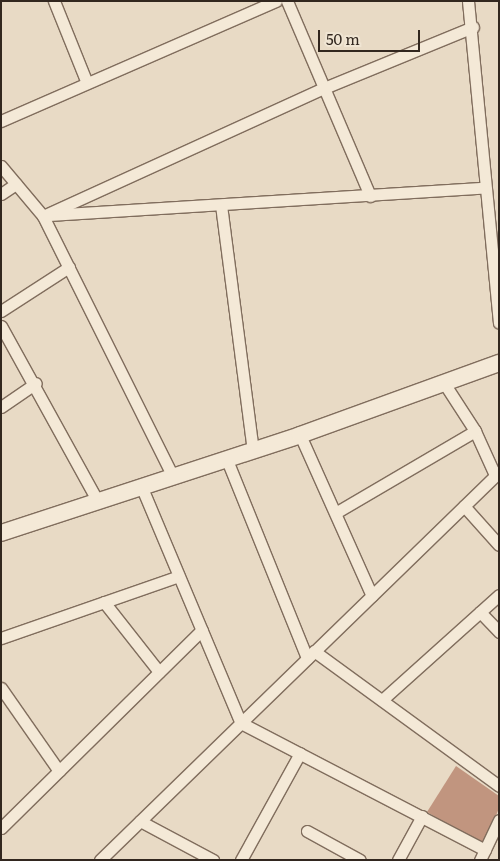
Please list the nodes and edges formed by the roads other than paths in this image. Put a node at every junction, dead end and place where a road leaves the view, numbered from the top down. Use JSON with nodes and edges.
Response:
{"nodes":[{"id":1,"x":54,"y":1,"type":"edge"},
{"id":2,"x":276,"y":1,"type":"edge"},
{"id":3,"x":286,"y":1,"type":"edge"},
{"id":4,"x":468,"y":1,"type":"edge"},
{"id":5,"x":473,"y":27,"type":"junction"},
{"id":6,"x":88,"y":84,"type":"junction"},
{"id":7,"x":324,"y":88,"type":"junction"},
{"id":8,"x":2,"y":120,"type":"edge"},
{"id":9,"x":1,"y":166,"type":"edge"},
{"id":10,"x":16,"y":184,"type":"junction"},
{"id":11,"x":484,"y":188,"type":"junction"},
{"id":12,"x":1,"y":194,"type":"edge"},
{"id":13,"x":370,"y":196,"type":"junction"},
{"id":14,"x":221,"y":205,"type":"junction"},
{"id":15,"x":43,"y":216,"type":"junction"},
{"id":16,"x":69,"y":267,"type":"junction"},
{"id":17,"x":1,"y":311,"type":"edge"},
{"id":18,"x":499,"y":323,"type":"edge"},
{"id":19,"x":1,"y":326,"type":"edge"},
{"id":20,"x":497,"y":367,"type":"edge"},
{"id":21,"x":36,"y":383,"type":"junction"},
{"id":22,"x":444,"y":383,"type":"junction"},
{"id":23,"x":1,"y":407,"type":"edge"},
{"id":24,"x":475,"y":430,"type":"junction"},
{"id":25,"x":300,"y":435,"type":"junction"},
{"id":26,"x":253,"y":451,"type":"junction"},
{"id":27,"x":227,"y":460,"type":"junction"},
{"id":28,"x":497,"y":474,"type":"edge"},
{"id":29,"x":173,"y":477,"type":"junction"},
{"id":30,"x":142,"y":488,"type":"junction"},
{"id":31,"x":98,"y":502,"type":"junction"},
{"id":32,"x":464,"y":506,"type":"junction"},
{"id":33,"x":337,"y":512,"type":"junction"},
{"id":34,"x":1,"y":534,"type":"edge"},
{"id":35,"x":499,"y":545,"type":"edge"},
{"id":36,"x":179,"y":576,"type":"junction"},
{"id":37,"x":499,"y":595,"type":"edge"},
{"id":38,"x":372,"y":596,"type":"junction"},
{"id":39,"x":104,"y":602,"type":"junction"},
{"id":40,"x":480,"y":612,"type":"junction"},
{"id":41,"x":202,"y":630,"type":"junction"},
{"id":42,"x":499,"y":632,"type":"edge"},
{"id":43,"x":1,"y":638,"type":"edge"},
{"id":44,"x":311,"y":655,"type":"junction"},
{"id":45,"x":159,"y":672,"type":"junction"},
{"id":46,"x":1,"y":688,"type":"edge"},
{"id":47,"x":382,"y":700,"type":"junction"},
{"id":48,"x":241,"y":723,"type":"junction"},
{"id":49,"x":300,"y":753,"type":"junction"},
{"id":50,"x":59,"y":771,"type":"junction"},
{"id":51,"x":499,"y":786,"type":"edge"},
{"id":52,"x":422,"y":816,"type":"junction"},
{"id":53,"x":499,"y":820,"type":"edge"},
{"id":54,"x":140,"y":821,"type":"junction"},
{"id":55,"x":1,"y":828,"type":"edge"},
{"id":56,"x":306,"y":830,"type":"dead end"},
{"id":57,"x":483,"y":855,"type":"edge"},
{"id":58,"x":100,"y":860,"type":"edge"},
{"id":59,"x":213,"y":860,"type":"edge"},
{"id":60,"x":241,"y":860,"type":"edge"},
{"id":61,"x":360,"y":860,"type":"edge"},
{"id":62,"x":398,"y":860,"type":"edge"}],
"edges":[{"from":1,"to":6,"type":"street"},
{"from":2,"to":6,"type":"street"},
{"from":3,"to":7,"type":"street"},
{"from":4,"to":5,"type":"street"},
{"from":5,"to":7,"type":"street"},
{"from":5,"to":11,"type":"street"},
{"from":6,"to":8,"type":"street"},
{"from":7,"to":13,"type":"street"},
{"from":7,"to":15,"type":"street"},
{"from":9,"to":10,"type":"street"},
{"from":10,"to":12,"type":"street"},
{"from":10,"to":15,"type":"street"},
{"from":11,"to":13,"type":"street"},
{"from":11,"to":18,"type":"street"},
{"from":13,"to":14,"type":"street"},
{"from":14,"to":15,"type":"street"},
{"from":14,"to":26,"type":"street"},
{"from":15,"to":16,"type":"street"},
{"from":16,"to":17,"type":"street"},
{"from":16,"to":29,"type":"street"},
{"from":19,"to":21,"type":"street"},
{"from":20,"to":22,"type":"street"},
{"from":21,"to":23,"type":"street"},
{"from":21,"to":31,"type":"street"},
{"from":22,"to":24,"type":"street"},
{"from":22,"to":25,"type":"street"},
{"from":24,"to":28,"type":"street"},
{"from":24,"to":33,"type":"street"},
{"from":25,"to":26,"type":"street"},
{"from":25,"to":33,"type":"street"},
{"from":26,"to":27,"type":"street"},
{"from":27,"to":29,"type":"street"},
{"from":27,"to":44,"type":"street"},
{"from":28,"to":32,"type":"street"},
{"from":29,"to":30,"type":"street"},
{"from":30,"to":31,"type":"street"},
{"from":30,"to":36,"type":"street"},
{"from":31,"to":34,"type":"street"},
{"from":32,"to":35,"type":"street"},
{"from":32,"to":38,"type":"street"},
{"from":33,"to":38,"type":"street"},
{"from":36,"to":39,"type":"street"},
{"from":36,"to":41,"type":"street"},
{"from":37,"to":40,"type":"street"},
{"from":38,"to":44,"type":"street"},
{"from":39,"to":43,"type":"street"},
{"from":39,"to":45,"type":"street"},
{"from":40,"to":42,"type":"street"},
{"from":40,"to":47,"type":"street"},
{"from":41,"to":45,"type":"street"},
{"from":41,"to":48,"type":"street"},
{"from":44,"to":47,"type":"street"},
{"from":44,"to":48,"type":"street"},
{"from":45,"to":50,"type":"street"},
{"from":46,"to":50,"type":"street"},
{"from":47,"to":51,"type":"street"},
{"from":48,"to":49,"type":"street"},
{"from":48,"to":54,"type":"street"},
{"from":49,"to":52,"type":"street"},
{"from":49,"to":60,"type":"street"},
{"from":50,"to":55,"type":"street"},
{"from":52,"to":57,"type":"street"},
{"from":52,"to":62,"type":"street"},
{"from":53,"to":57,"type":"street"},
{"from":54,"to":58,"type":"street"},
{"from":54,"to":59,"type":"street"},
{"from":56,"to":61,"type":"street"}]}
